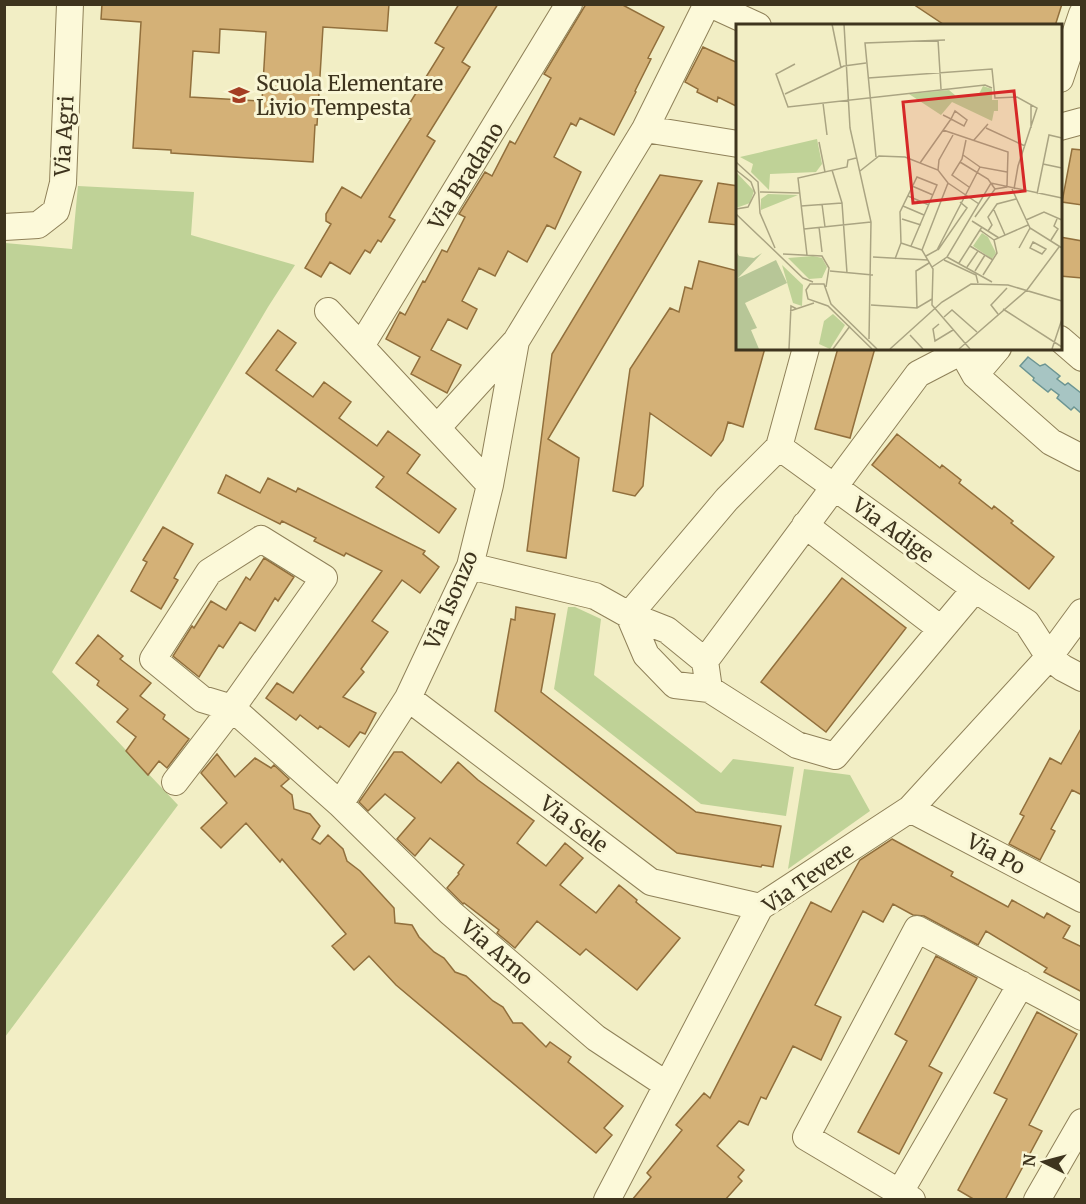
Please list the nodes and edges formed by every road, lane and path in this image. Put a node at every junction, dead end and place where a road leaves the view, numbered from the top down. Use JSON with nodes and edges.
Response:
{"nodes":[{"id":1,"x":69,"y":4,"type":"edge"},
{"id":2,"x":569,"y":4,"type":"edge"},
{"id":3,"x":709,"y":4,"type":"edge"},
{"id":4,"x":1082,"y":14,"type":"edge"},
{"id":5,"x":754,"y":24,"type":"edge"},
{"id":6,"x":1068,"y":79,"type":"edge"},
{"id":7,"x":1082,"y":121,"type":"edge"},
{"id":8,"x":1062,"y":126,"type":"edge"},
{"id":9,"x":645,"y":129,"type":"junction"},
{"id":10,"x":736,"y":144,"type":"edge"},
{"id":11,"x":4,"y":227,"type":"edge"},
{"id":12,"x":328,"y":311,"type":"dead end"},
{"id":13,"x":516,"y":341,"type":"junction"},
{"id":14,"x":1062,"y":341,"type":"edge"},
{"id":15,"x":361,"y":346,"type":"junction"},
{"id":16,"x":805,"y":350,"type":"edge"},
{"id":17,"x":963,"y":350,"type":"edge"},
{"id":18,"x":996,"y":350,"type":"edge"},
{"id":19,"x":1082,"y":358,"type":"edge"},
{"id":20,"x":975,"y":375,"type":"junction"},
{"id":21,"x":437,"y":428,"type":"junction"},
{"id":22,"x":779,"y":447,"type":"junction"},
{"id":23,"x":1082,"y":458,"type":"edge"},
{"id":24,"x":490,"y":485,"type":"junction"},
{"id":25,"x":833,"y":486,"type":"junction"},
{"id":26,"x":805,"y":525,"type":"junction"},
{"id":27,"x":470,"y":566,"type":"junction"},
{"id":28,"x":975,"y":589,"type":"junction"},
{"id":29,"x":1082,"y":612,"type":"edge"},
{"id":30,"x":629,"y":615,"type":"junction"},
{"id":31,"x":942,"y":629,"type":"junction"},
{"id":32,"x":1050,"y":657,"type":"junction"},
{"id":33,"x":705,"y":661,"type":"junction"},
{"id":34,"x":1082,"y":678,"type":"edge"},
{"id":35,"x":709,"y":689,"type":"junction"},
{"id":36,"x":408,"y":698,"type":"junction"},
{"id":37,"x":232,"y":708,"type":"junction"},
{"id":38,"x":175,"y":782,"type":"dead end"},
{"id":39,"x":340,"y":804,"type":"junction"},
{"id":40,"x":910,"y":809,"type":"junction"},
{"id":41,"x":1082,"y":899,"type":"edge"},
{"id":42,"x":760,"y":907,"type":"junction"},
{"id":43,"x":1021,"y":984,"type":"junction"},
{"id":44,"x":1082,"y":1017,"type":"edge"},
{"id":45,"x":667,"y":1084,"type":"junction"},
{"id":46,"x":1082,"y":1122,"type":"edge"},
{"id":47,"x":906,"y":1196,"type":"edge"},
{"id":48,"x":607,"y":1200,"type":"edge"},
{"id":49,"x":1038,"y":1200,"type":"edge"}],
"edges":[{"from":1,"to":11,"type":"street","name":"Via Agri"},
{"from":2,"to":15,"type":"street","name":"Via Bradano"},
{"from":3,"to":5,"type":"street"},
{"from":3,"to":9,"type":"street","name":"Via Isonzo"},
{"from":4,"to":6,"type":"street"},
{"from":7,"to":8,"type":"street"},
{"from":9,"to":10,"type":"street"},
{"from":9,"to":13,"type":"street","name":"Via Isonzo"},
{"from":12,"to":15,"type":"street"},
{"from":13,"to":21,"type":"street","name":"Via Isonzo"},
{"from":13,"to":24,"type":"street","name":"Via Isonzo"},
{"from":14,"to":19,"type":"street"},
{"from":15,"to":21,"type":"street"},
{"from":16,"to":22,"type":"street"},
{"from":17,"to":20,"type":"street"},
{"from":17,"to":25,"type":"street"},
{"from":18,"to":20,"type":"street"},
{"from":20,"to":23,"type":"street"},
{"from":21,"to":24,"type":"street"},
{"from":22,"to":25,"type":"street","name":"Via Adige"},
{"from":22,"to":30,"type":"street"},
{"from":24,"to":27,"type":"street","name":"Via Isonzo"},
{"from":25,"to":26,"type":"street"},
{"from":25,"to":28,"type":"street","name":"Via Adige"},
{"from":26,"to":31,"type":"street"},
{"from":26,"to":33,"type":"street"},
{"from":27,"to":30,"type":"street"},
{"from":27,"to":36,"type":"street","name":"Via Isonzo"},
{"from":28,"to":31,"type":"street"},
{"from":28,"to":32,"type":"street","name":"Via Adige"},
{"from":29,"to":32,"type":"street","name":"Via Tevere"},
{"from":30,"to":33,"type":"street"},
{"from":30,"to":35,"type":"street"},
{"from":31,"to":35,"type":"street"},
{"from":32,"to":34,"type":"street","name":"Via Adige"},
{"from":32,"to":40,"type":"street","name":"Via Tevere"},
{"from":33,"to":35,"type":"street"},
{"from":36,"to":39,"type":"street","name":"Via Isonzo"},
{"from":36,"to":42,"type":"street","name":"Via Sele"},
{"from":37,"to":37,"type":"street"},
{"from":37,"to":38,"type":"street"},
{"from":37,"to":39,"type":"street","name":"Via Arno"},
{"from":39,"to":45,"type":"street","name":"Via Arno"},
{"from":40,"to":41,"type":"street","name":"Via Po"},
{"from":40,"to":42,"type":"street","name":"Via Tevere"},
{"from":42,"to":45,"type":"street","name":"Via Tevere"},
{"from":43,"to":44,"type":"street"},
{"from":43,"to":47,"type":"street"},
{"from":43,"to":47,"type":"street"},
{"from":45,"to":48,"type":"street","name":"Via Tevere"},
{"from":46,"to":49,"type":"street"}]}
